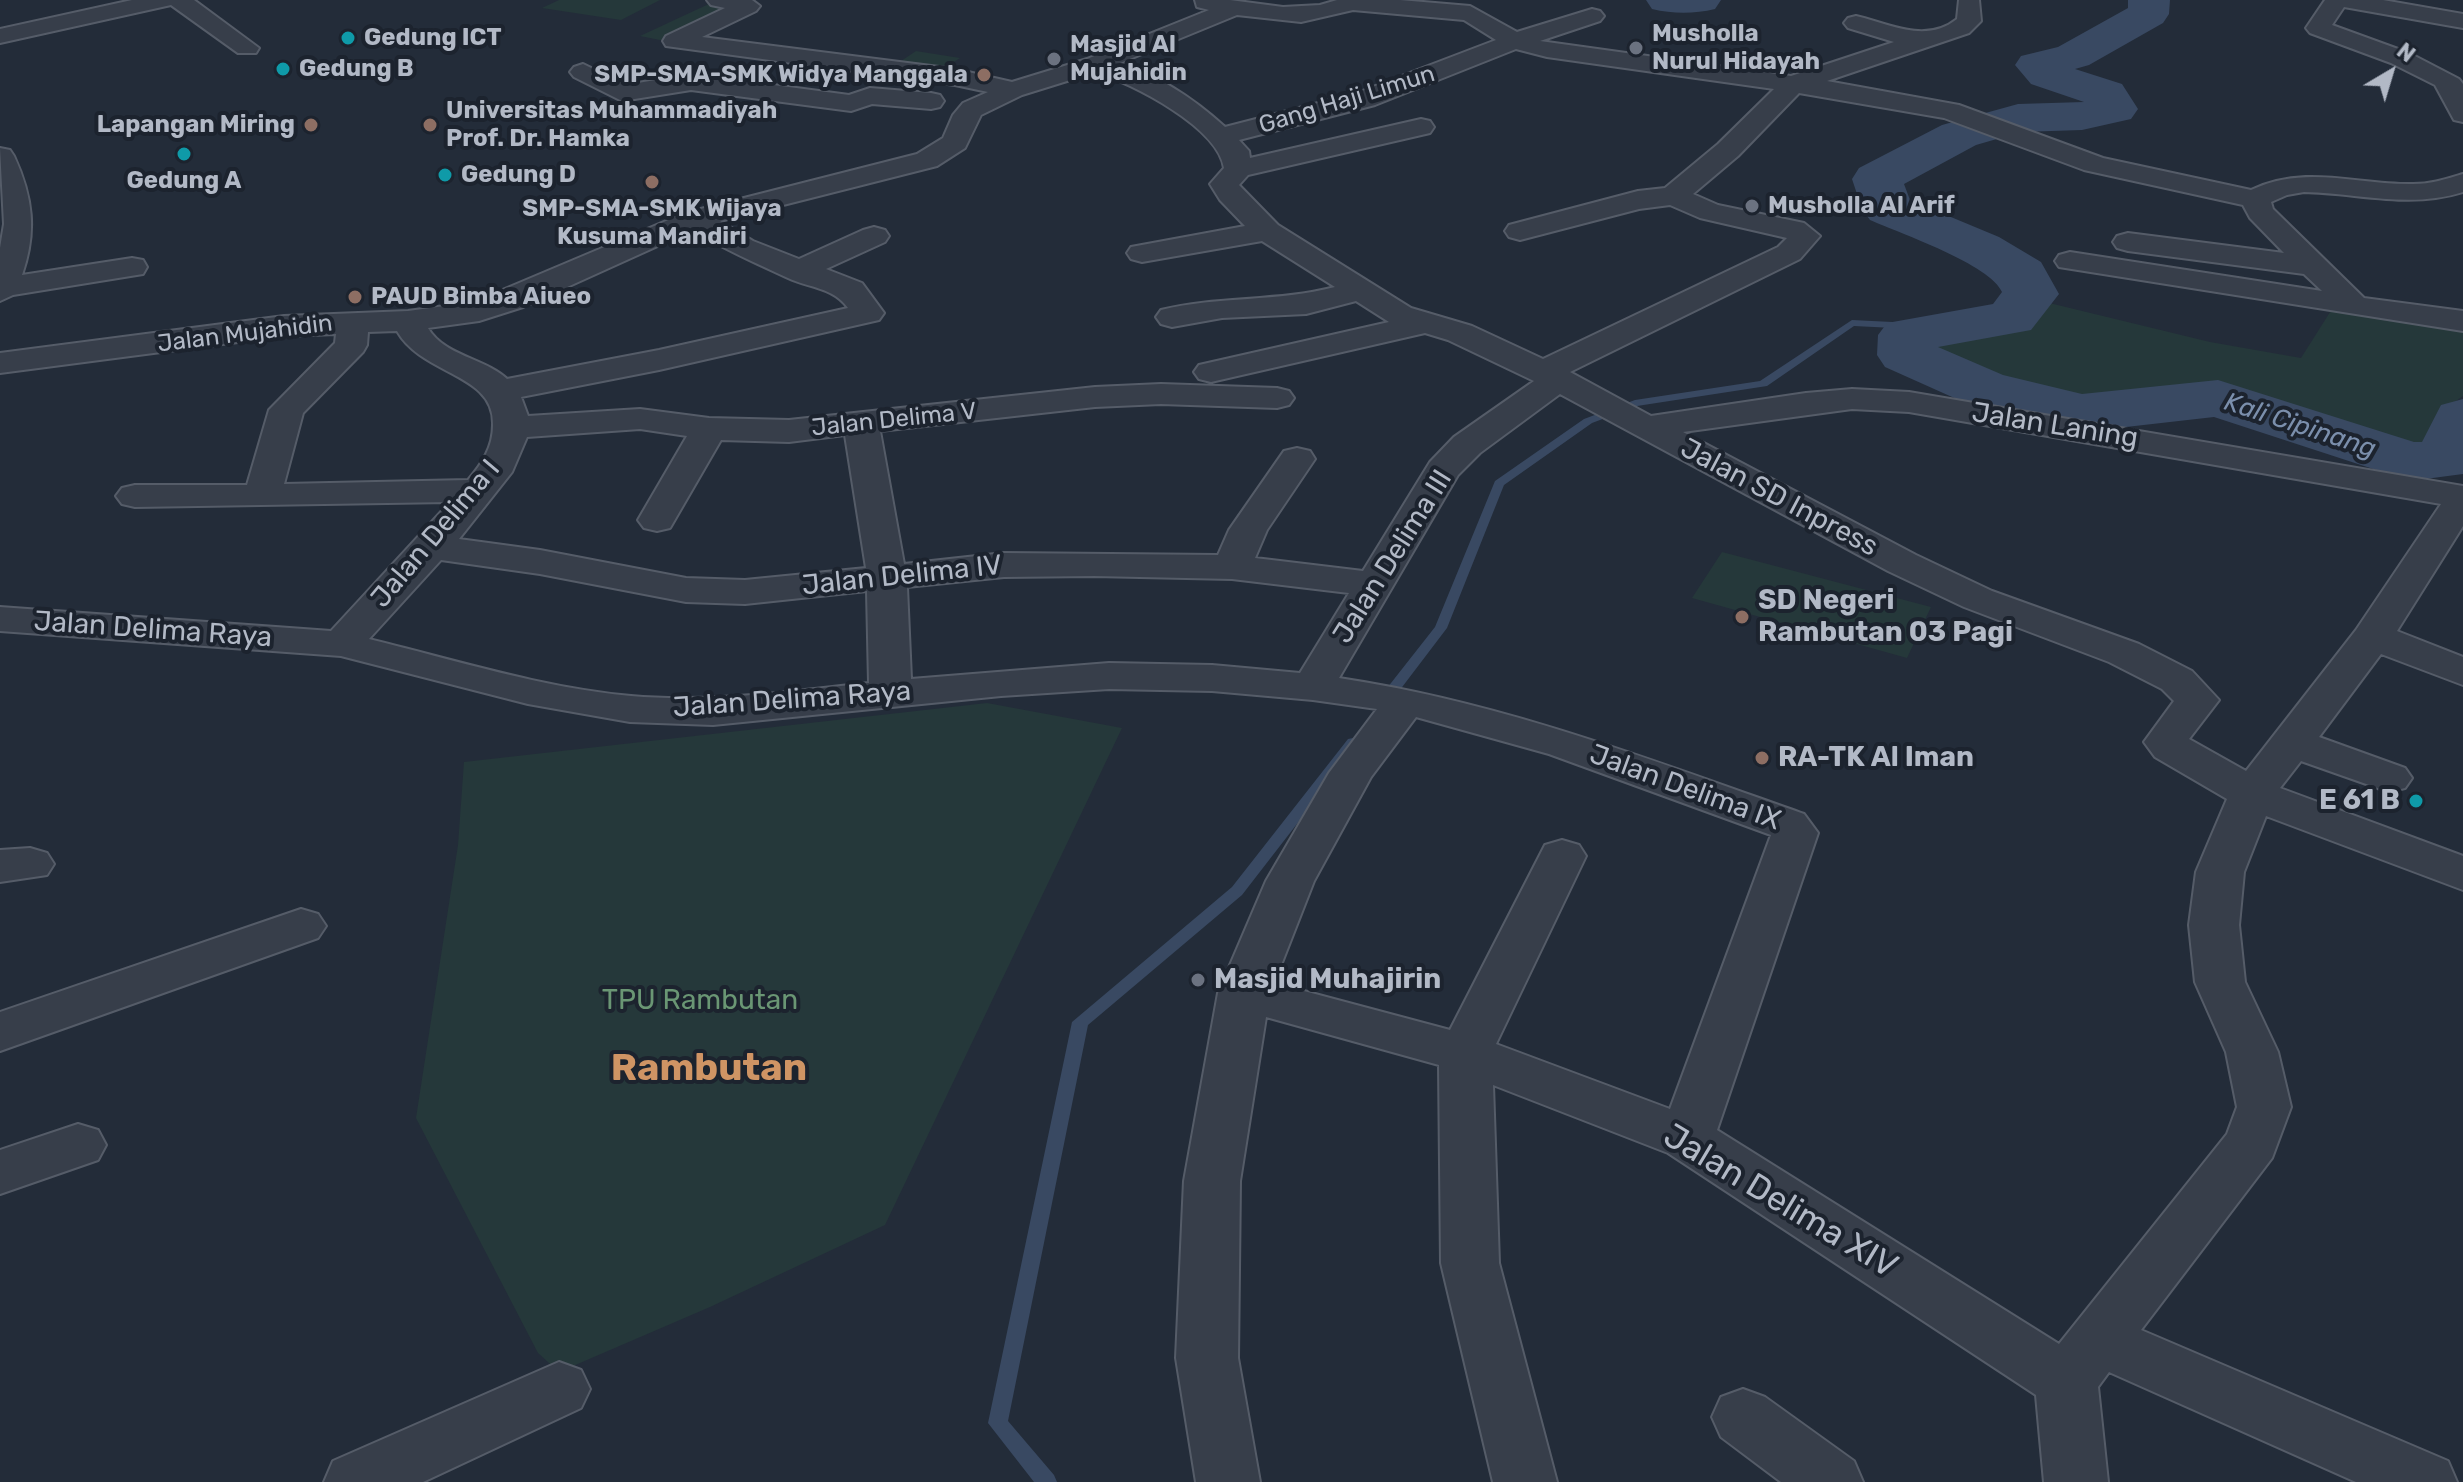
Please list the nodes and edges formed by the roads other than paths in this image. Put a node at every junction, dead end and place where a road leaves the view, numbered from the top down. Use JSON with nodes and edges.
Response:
{"nodes":[{"id":1,"x":164,"y":0,"type":"edge"},
{"id":2,"x":179,"y":0,"type":"edge"},
{"id":3,"x":719,"y":0,"type":"edge"},
{"id":4,"x":1195,"y":0,"type":"edge"},
{"id":5,"x":2340,"y":0,"type":"edge"},
{"id":6,"x":1355,"y":1,"type":"edge"},
{"id":7,"x":1969,"y":3,"type":"dead end"},
{"id":8,"x":1231,"y":5,"type":"edge"},
{"id":9,"x":1592,"y":16,"type":"dead end"},
{"id":10,"x":2463,"y":21,"type":"edge"},
{"id":11,"x":1856,"y":23,"type":"dead end"},
{"id":12,"x":0,"y":36,"type":"edge"},
{"id":13,"x":1514,"y":41,"type":"junction"},
{"id":14,"x":1923,"y":43,"type":"junction"},
{"id":15,"x":247,"y":48,"type":"dead end"},
{"id":16,"x":762,"y":51,"type":"junction"},
{"id":17,"x":1096,"y":64,"type":"junction"},
{"id":18,"x":583,"y":72,"type":"dead end"},
{"id":19,"x":1793,"y":84,"type":"junction"},
{"id":20,"x":721,"y":86,"type":"junction"},
{"id":21,"x":1013,"y":90,"type":"junction"},
{"id":22,"x":972,"y":109,"type":"junction"},
{"id":23,"x":2463,"y":114,"type":"edge"},
{"id":24,"x":1421,"y":127,"type":"dead end"},
{"id":25,"x":1222,"y":136,"type":"junction"},
{"id":26,"x":0,"y":156,"type":"edge"},
{"id":27,"x":1238,"y":169,"type":"junction"},
{"id":28,"x":2463,"y":183,"type":"edge"},
{"id":29,"x":1673,"y":196,"type":"junction"},
{"id":30,"x":2255,"y":199,"type":"junction"},
{"id":31,"x":695,"y":219,"type":"junction"},
{"id":32,"x":1267,"y":231,"type":"junction"},
{"id":33,"x":1520,"y":231,"type":"dead end"},
{"id":34,"x":874,"y":236,"type":"dead end"},
{"id":35,"x":2115,"y":240,"type":"dead end"},
{"id":36,"x":8,"y":241,"type":"edge"},
{"id":37,"x":1142,"y":253,"type":"dead end"},
{"id":38,"x":2070,"y":261,"type":"dead end"},
{"id":39,"x":2316,"y":266,"type":"junction"},
{"id":40,"x":132,"y":267,"type":"dead end"},
{"id":41,"x":796,"y":271,"type":"junction"},
{"id":42,"x":1,"y":290,"type":"edge"},
{"id":43,"x":1361,"y":290,"type":"junction"},
{"id":44,"x":2354,"y":306,"type":"junction"},
{"id":45,"x":1172,"y":317,"type":"dead end"},
{"id":46,"x":408,"y":321,"type":"junction"},
{"id":47,"x":2463,"y":321,"type":"edge"},
{"id":48,"x":353,"y":322,"type":"junction"},
{"id":49,"x":1426,"y":323,"type":"junction"},
{"id":50,"x":0,"y":363,"type":"edge"},
{"id":51,"x":1211,"y":372,"type":"dead end"},
{"id":52,"x":1551,"y":376,"type":"junction"},
{"id":53,"x":500,"y":391,"type":"junction"},
{"id":54,"x":1277,"y":398,"type":"dead end"},
{"id":55,"x":1625,"y":415,"type":"junction"},
{"id":56,"x":861,"y":425,"type":"junction"},
{"id":57,"x":512,"y":428,"type":"junction"},
{"id":58,"x":709,"y":429,"type":"junction"},
{"id":59,"x":1297,"y":459,"type":"dead end"},
{"id":60,"x":478,"y":491,"type":"junction"},
{"id":61,"x":135,"y":496,"type":"dead end"},
{"id":62,"x":262,"y":496,"type":"junction"},
{"id":63,"x":2463,"y":499,"type":"edge"},
{"id":64,"x":657,"y":520,"type":"dead end"},
{"id":65,"x":433,"y":547,"type":"junction"},
{"id":66,"x":1232,"y":567,"type":"junction"},
{"id":67,"x":887,"y":576,"type":"junction"},
{"id":68,"x":1374,"y":584,"type":"junction"},
{"id":69,"x":0,"y":619,"type":"edge"},
{"id":70,"x":2373,"y":636,"type":"junction"},
{"id":71,"x":341,"y":644,"type":"junction"},
{"id":72,"x":2463,"y":672,"type":"edge"},
{"id":73,"x":1313,"y":687,"type":"junction"},
{"id":74,"x":890,"y":694,"type":"junction"},
{"id":75,"x":1388,"y":698,"type":"junction"},
{"id":76,"x":2294,"y":743,"type":"junction"},
{"id":77,"x":2389,"y":778,"type":"dead end"},
{"id":78,"x":2252,"y":794,"type":"junction"},
{"id":79,"x":1562,"y":856,"type":"dead end"},
{"id":80,"x":2463,"y":874,"type":"edge"},
{"id":81,"x":301,"y":926,"type":"dead end"},
{"id":82,"x":1244,"y":993,"type":"junction"},
{"id":83,"x":0,"y":1032,"type":"edge"},
{"id":84,"x":1465,"y":1053,"type":"junction"},
{"id":85,"x":1687,"y":1138,"type":"junction"},
{"id":86,"x":78,"y":1145,"type":"dead end"},
{"id":87,"x":0,"y":1172,"type":"edge"},
{"id":88,"x":2083,"y":1361,"type":"junction"},
{"id":89,"x":559,"y":1389,"type":"dead end"},
{"id":90,"x":1743,"y":1417,"type":"dead end"},
{"id":91,"x":356,"y":1482,"type":"edge"},
{"id":92,"x":1228,"y":1482,"type":"edge"},
{"id":93,"x":1525,"y":1482,"type":"edge"},
{"id":94,"x":1831,"y":1482,"type":"edge"},
{"id":95,"x":2076,"y":1482,"type":"edge"},
{"id":96,"x":2425,"y":1482,"type":"edge"}],
"edges":[{"from":1,"to":12,"type":"street"},
{"from":2,"to":15,"type":"street"},
{"from":3,"to":16,"type":"street"},
{"from":4,"to":8,"type":"street"},
{"from":5,"to":10,"type":"street"},
{"from":5,"to":23,"type":"street"},
{"from":6,"to":8,"type":"street"},
{"from":6,"to":13,"type":"street"},
{"from":7,"to":14,"type":"street"},
{"from":8,"to":17,"type":"street"},
{"from":9,"to":13,"type":"street","name":"Gang Haji Limun"},
{"from":11,"to":14,"type":"street"},
{"from":13,"to":19,"type":"street"},
{"from":13,"to":25,"type":"street","name":"Gang Haji Limun"},
{"from":14,"to":19,"type":"street"},
{"from":16,"to":20,"type":"street"},
{"from":16,"to":21,"type":"street"},
{"from":17,"to":21,"type":"street"},
{"from":17,"to":25,"type":"street"},
{"from":18,"to":20,"type":"street"},
{"from":19,"to":29,"type":"street"},
{"from":19,"to":30,"type":"street"},
{"from":20,"to":22,"type":"street"},
{"from":21,"to":22,"type":"street"},
{"from":22,"to":31,"type":"street","name":"Jalan Mujahidin"},
{"from":24,"to":27,"type":"street"},
{"from":25,"to":27,"type":"street"},
{"from":26,"to":36,"type":"street"},
{"from":27,"to":32,"type":"street","name":"Jalan SD Inpress"},
{"from":28,"to":30,"type":"street"},
{"from":29,"to":33,"type":"street"},
{"from":29,"to":52,"type":"street","name":"Jalan Delima III"},
{"from":30,"to":39,"type":"street"},
{"from":31,"to":41,"type":"street"},
{"from":31,"to":46,"type":"street","name":"Jalan Mujahidin"},
{"from":32,"to":37,"type":"street"},
{"from":32,"to":43,"type":"street","name":"Jalan SD Inpress"},
{"from":34,"to":41,"type":"street"},
{"from":35,"to":39,"type":"street"},
{"from":36,"to":42,"type":"street"},
{"from":38,"to":44,"type":"street"},
{"from":39,"to":44,"type":"street"},
{"from":40,"to":42,"type":"street"},
{"from":41,"to":53,"type":"street"},
{"from":43,"to":45,"type":"street"},
{"from":43,"to":49,"type":"street","name":"Jalan SD Inpress"},
{"from":44,"to":47,"type":"street"},
{"from":46,"to":48,"type":"street","name":"Jalan Mujahidin"},
{"from":46,"to":53,"type":"street"},
{"from":48,"to":50,"type":"street","name":"Jalan Mujahidin"},
{"from":48,"to":62,"type":"street"},
{"from":49,"to":51,"type":"street"},
{"from":49,"to":52,"type":"street","name":"Jalan SD Inpress"},
{"from":52,"to":55,"type":"street","name":"Jalan SD Inpress"},
{"from":52,"to":68,"type":"street","name":"Jalan Delima III"},
{"from":53,"to":57,"type":"street","name":"Jalan Delima I"},
{"from":54,"to":56,"type":"street","name":"Jalan Delima V"},
{"from":55,"to":63,"type":"street","name":"Jalan Laning"},
{"from":55,"to":78,"type":"street","name":"Jalan SD Inpress"},
{"from":56,"to":58,"type":"street","name":"Jalan Delima V"},
{"from":56,"to":67,"type":"street"},
{"from":57,"to":58,"type":"street","name":"Jalan Delima V"},
{"from":57,"to":60,"type":"street","name":"Jalan Delima I"},
{"from":58,"to":64,"type":"street"},
{"from":59,"to":66,"type":"street"},
{"from":60,"to":62,"type":"street"},
{"from":60,"to":65,"type":"street","name":"Jalan Delima I"},
{"from":61,"to":62,"type":"street"},
{"from":63,"to":70,"type":"street"},
{"from":65,"to":67,"type":"street","name":"Jalan Delima IV"},
{"from":65,"to":71,"type":"street","name":"Jalan Delima I"},
{"from":66,"to":67,"type":"street","name":"Jalan Delima IV"},
{"from":66,"to":68,"type":"street","name":"Jalan Delima IV"},
{"from":67,"to":74,"type":"street"},
{"from":68,"to":73,"type":"street","name":"Jalan Delima III"},
{"from":69,"to":71,"type":"street","name":"Jalan Delima Raya"},
{"from":70,"to":72,"type":"street"},
{"from":70,"to":76,"type":"street"},
{"from":71,"to":74,"type":"street","name":"Jalan Delima Raya"},
{"from":73,"to":74,"type":"street","name":"Jalan Delima Raya"},
{"from":73,"to":75,"type":"street","name":"Jalan Delima Raya"},
{"from":75,"to":82,"type":"street"},
{"from":75,"to":85,"type":"street","name":"Jalan Delima IX"},
{"from":76,"to":77,"type":"street"},
{"from":76,"to":78,"type":"street"},
{"from":78,"to":80,"type":"street","name":"Jalan SD Inpress"},
{"from":78,"to":88,"type":"street"},
{"from":79,"to":84,"type":"street"},
{"from":81,"to":83,"type":"street"},
{"from":82,"to":84,"type":"street","name":"Jalan Delima XIV"},
{"from":82,"to":92,"type":"street"},
{"from":84,"to":85,"type":"street","name":"Jalan Delima XIV"},
{"from":84,"to":93,"type":"street"},
{"from":85,"to":88,"type":"street","name":"Jalan Delima XIV"},
{"from":86,"to":87,"type":"street"},
{"from":88,"to":95,"type":"street"},
{"from":88,"to":96,"type":"street","name":"Jalan Delima XIV"},
{"from":89,"to":91,"type":"street"},
{"from":90,"to":94,"type":"street"}]}
